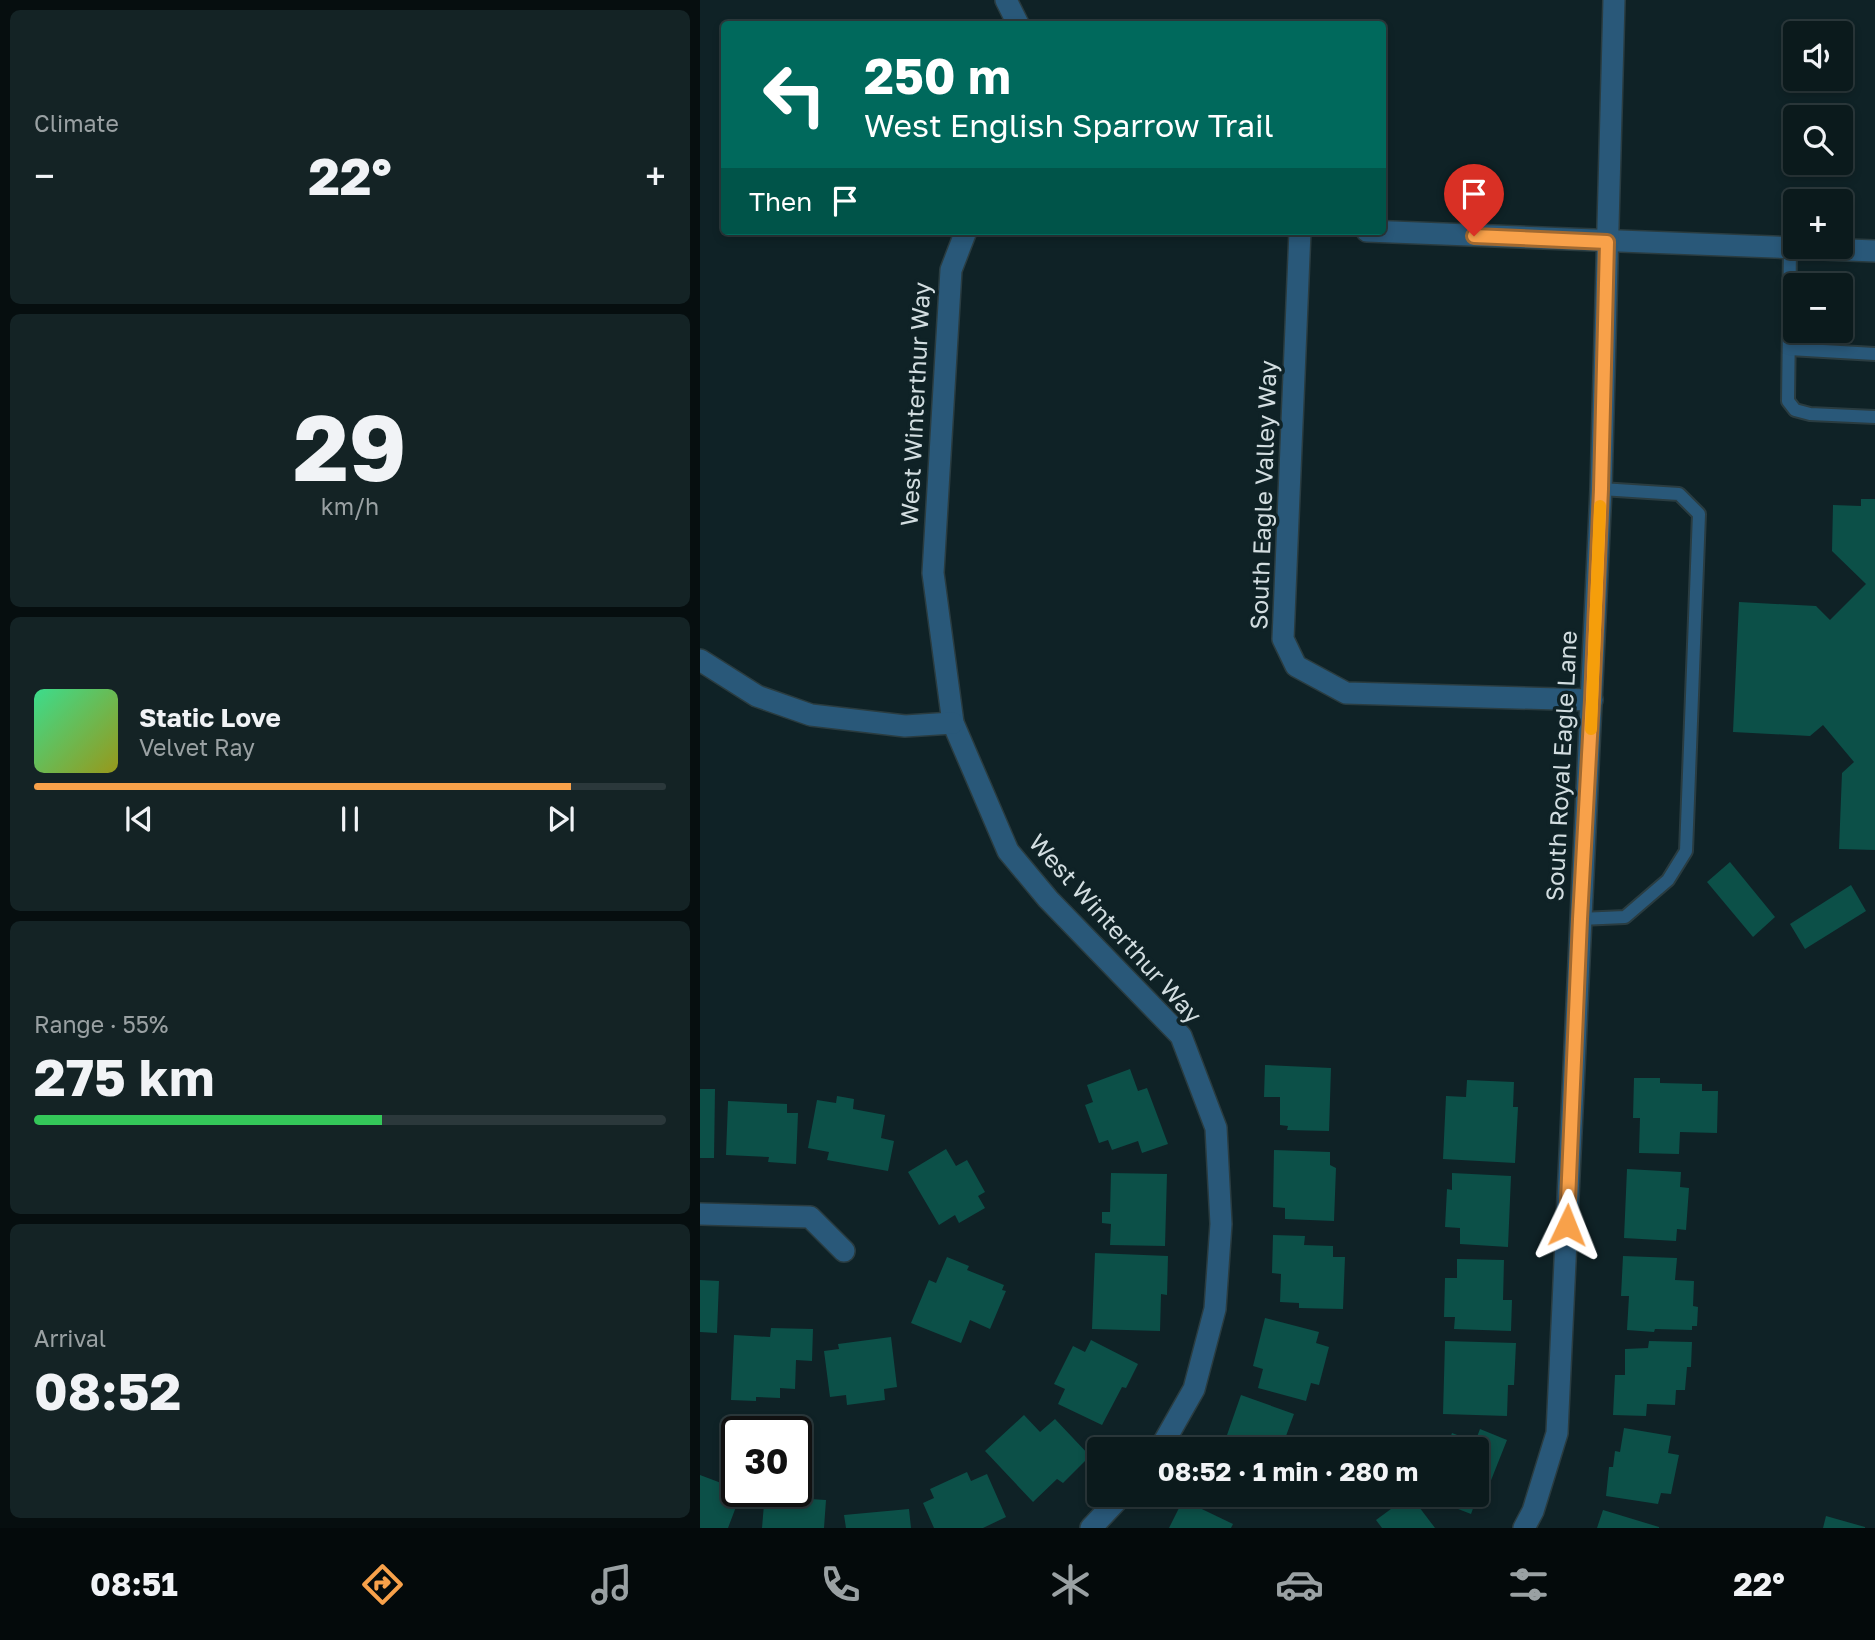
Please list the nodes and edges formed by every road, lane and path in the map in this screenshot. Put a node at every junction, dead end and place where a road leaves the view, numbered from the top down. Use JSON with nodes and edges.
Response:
{"nodes":[{"id":1,"x":1006,"y":0,"type":"edge"},
{"id":2,"x":1614,"y":0,"type":"edge"},
{"id":3,"x":1016,"y":21,"type":"edge"},
{"id":4,"x":1386,"y":232,"type":"edge"},
{"id":5,"x":964,"y":235,"type":"edge"},
{"id":6,"x":1300,"y":235,"type":"edge"},
{"id":7,"x":1607,"y":242,"type":"junction"},
{"id":8,"x":1783,"y":248,"type":"edge"},
{"id":9,"x":1853,"y":250,"type":"edge"},
{"id":10,"x":1875,"y":251,"type":"edge"},
{"id":11,"x":1790,"y":259,"type":"edge"},
{"id":12,"x":1789,"y":349,"type":"junction"},
{"id":13,"x":1875,"y":354,"type":"edge"},
{"id":14,"x":1875,"y":416,"type":"edge"},
{"id":15,"x":1601,"y":489,"type":"junction"},
{"id":16,"x":700,"y":660,"type":"edge"},
{"id":17,"x":1592,"y":700,"type":"junction"},
{"id":18,"x":953,"y":723,"type":"junction"},
{"id":19,"x":1580,"y":919,"type":"junction"},
{"id":20,"x":700,"y":1214,"type":"edge"},
{"id":21,"x":844,"y":1251,"type":"dead end"},
{"id":22,"x":1167,"y":1437,"type":"edge"},
{"id":23,"x":1111,"y":1507,"type":"edge"},
{"id":24,"x":1091,"y":1528,"type":"edge"},
{"id":25,"x":1524,"y":1528,"type":"edge"}],
"edges":[{"from":1,"to":3,"type":"street"},
{"from":2,"to":7,"type":"street","name":"South Royal Eagle Lane"},
{"from":4,"to":7,"type":"street"},
{"from":5,"to":18,"type":"street","name":"West Winterthur Way"},
{"from":6,"to":17,"type":"street","name":"South Eagle Valley Way"},
{"from":7,"to":8,"type":"street"},
{"from":7,"to":15,"type":"street","name":"South Royal Eagle Lane"},
{"from":9,"to":10,"type":"street"},
{"from":11,"to":12,"type":"lane"},
{"from":12,"to":13,"type":"lane"},
{"from":12,"to":14,"type":"lane"},
{"from":15,"to":17,"type":"street","name":"South Royal Eagle Lane"},
{"from":15,"to":19,"type":"lane"},
{"from":16,"to":18,"type":"street"},
{"from":17,"to":19,"type":"street","name":"South Royal Eagle Lane"},
{"from":18,"to":22,"type":"street","name":"West Winterthur Way"},
{"from":19,"to":25,"type":"street","name":"South Royal Eagle Lane"},
{"from":20,"to":21,"type":"street"},
{"from":23,"to":24,"type":"street"}]}
